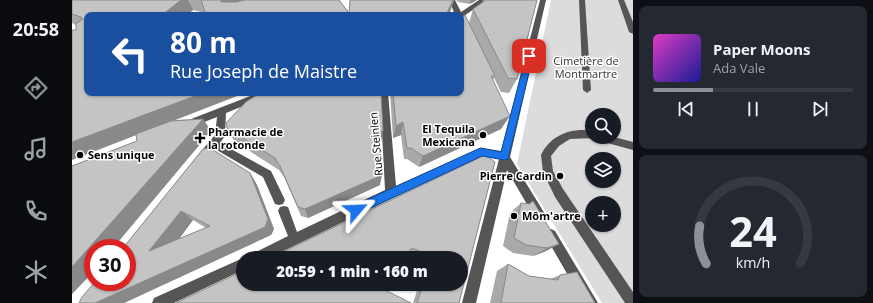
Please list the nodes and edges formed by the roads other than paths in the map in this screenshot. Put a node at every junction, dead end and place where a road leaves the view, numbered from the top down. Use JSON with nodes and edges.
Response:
{"nodes":[{"id":1,"x":452,"y":0,"type":"edge"},
{"id":2,"x":484,"y":0,"type":"edge"},
{"id":3,"x":543,"y":0,"type":"edge"},
{"id":4,"x":582,"y":0,"type":"edge"},
{"id":5,"x":621,"y":0,"type":"edge"},
{"id":6,"x":458,"y":12,"type":"edge"},
{"id":7,"x":464,"y":17,"type":"edge"},
{"id":8,"x":633,"y":32,"type":"edge"},
{"id":9,"x":587,"y":90,"type":"dead end"},
{"id":10,"x":259,"y":96,"type":"edge"},
{"id":11,"x":384,"y":96,"type":"edge"},
{"id":12,"x":222,"y":110,"type":"junction"},
{"id":13,"x":506,"y":117,"type":"edge"},
{"id":14,"x":178,"y":128,"type":"edge"},
{"id":15,"x":512,"y":128,"type":"junction"},
{"id":16,"x":585,"y":135,"type":"edge"},
{"id":17,"x":621,"y":143,"type":"edge"},
{"id":18,"x":214,"y":144,"type":"junction"},
{"id":19,"x":633,"y":146,"type":"edge"},
{"id":20,"x":504,"y":156,"type":"junction"},
{"id":21,"x":195,"y":168,"type":"edge"},
{"id":22,"x":391,"y":193,"type":"junction"},
{"id":23,"x":291,"y":232,"type":"dead end"},
{"id":24,"x":271,"y":251,"type":"edge"},
{"id":25,"x":236,"y":267,"type":"edge"},
{"id":26,"x":159,"y":303,"type":"edge"},
{"id":27,"x":469,"y":303,"type":"edge"},
{"id":28,"x":591,"y":303,"type":"edge"},
{"id":29,"x":632,"y":303,"type":"edge"}],
"edges":[{"from":1,"to":6,"type":"street"},
{"from":2,"to":7,"type":"street"},
{"from":3,"to":15,"type":"street"},
{"from":4,"to":9,"type":"street"},
{"from":5,"to":8,"type":"street"},
{"from":10,"to":12,"type":"street"},
{"from":11,"to":22,"type":"street","name":"Rue Steinlen"},
{"from":12,"to":14,"type":"street"},
{"from":12,"to":18,"type":"street"},
{"from":13,"to":15,"type":"street"},
{"from":15,"to":20,"type":"street"},
{"from":16,"to":29,"type":"street"},
{"from":17,"to":19,"type":"street"},
{"from":18,"to":21,"type":"street"},
{"from":18,"to":23,"type":"street"},
{"from":20,"to":22,"type":"street"},
{"from":20,"to":27,"type":"street"},
{"from":20,"to":28,"type":"street"},
{"from":22,"to":24,"type":"street"},
{"from":25,"to":26,"type":"street"}]}
